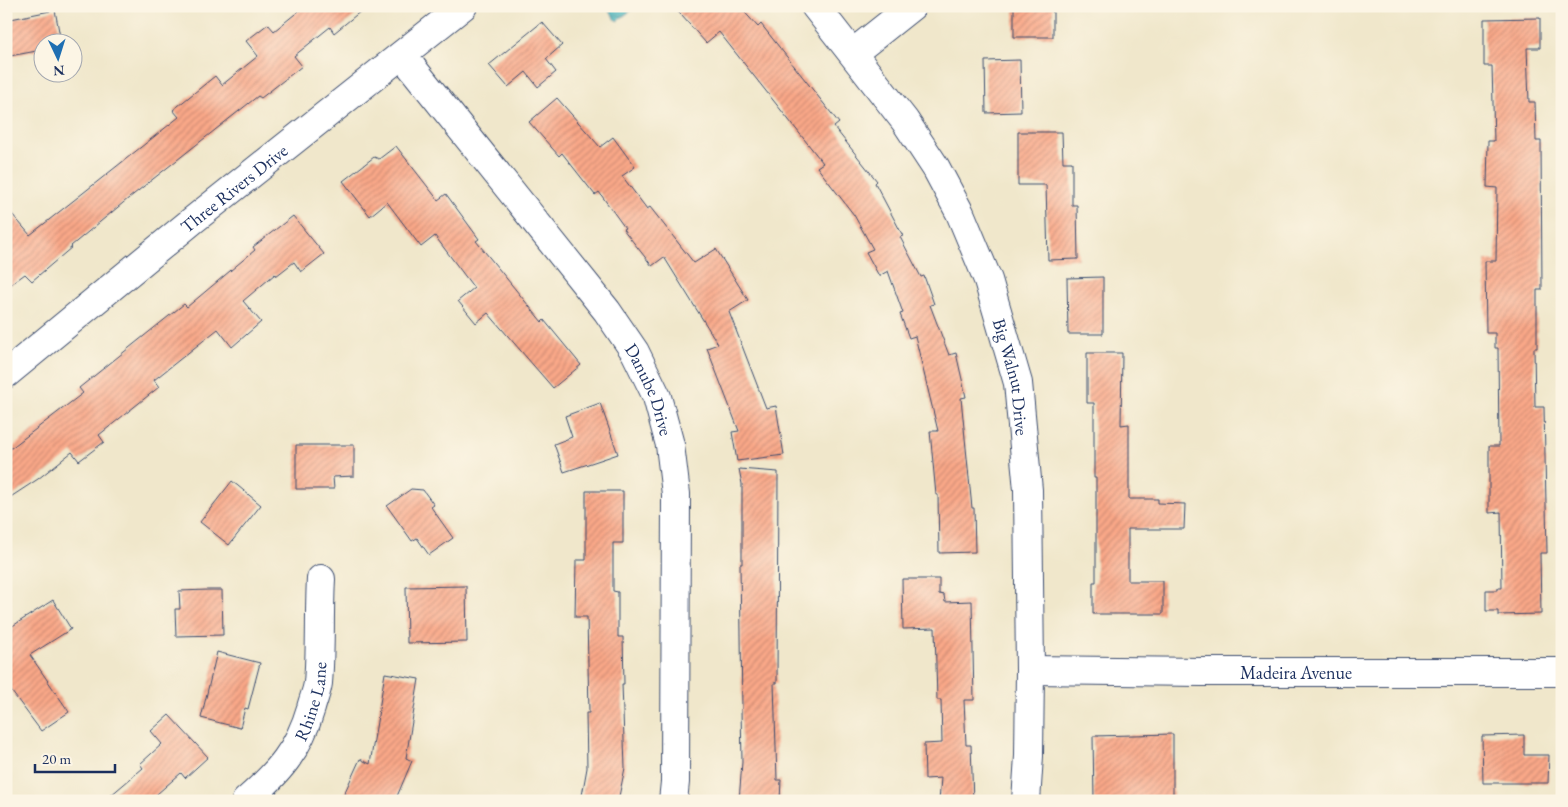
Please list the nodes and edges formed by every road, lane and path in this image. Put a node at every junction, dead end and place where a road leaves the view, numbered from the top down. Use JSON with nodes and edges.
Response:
{"nodes":[{"id":1,"x":463,"y":6,"type":"edge"},
{"id":2,"x":815,"y":6,"type":"edge"},
{"id":3,"x":912,"y":6,"type":"edge"},
{"id":4,"x":853,"y":53,"type":"junction"},
{"id":5,"x":402,"y":55,"type":"junction"},
{"id":6,"x":6,"y":374,"type":"edge"},
{"id":7,"x":320,"y":579,"type":"dead end"},
{"id":8,"x":1030,"y":670,"type":"junction"},
{"id":9,"x":1562,"y":672,"type":"edge"},
{"id":10,"x":246,"y":801,"type":"edge"},
{"id":11,"x":673,"y":801,"type":"edge"},
{"id":12,"x":1026,"y":801,"type":"edge"}],
"edges":[{"from":1,"to":5,"type":"street","name":"Three Rivers Drive"},
{"from":2,"to":4,"type":"street","name":"Big Walnut Drive"},
{"from":3,"to":4,"type":"street"},
{"from":4,"to":8,"type":"street","name":"Big Walnut Drive"},
{"from":5,"to":6,"type":"street","name":"Three Rivers Drive"},
{"from":5,"to":11,"type":"street","name":"Danube Drive"},
{"from":7,"to":10,"type":"street","name":"Rhine Lane"},
{"from":8,"to":9,"type":"street","name":"Madeira Avenue"},
{"from":8,"to":12,"type":"street","name":"Big Walnut Drive"}]}
